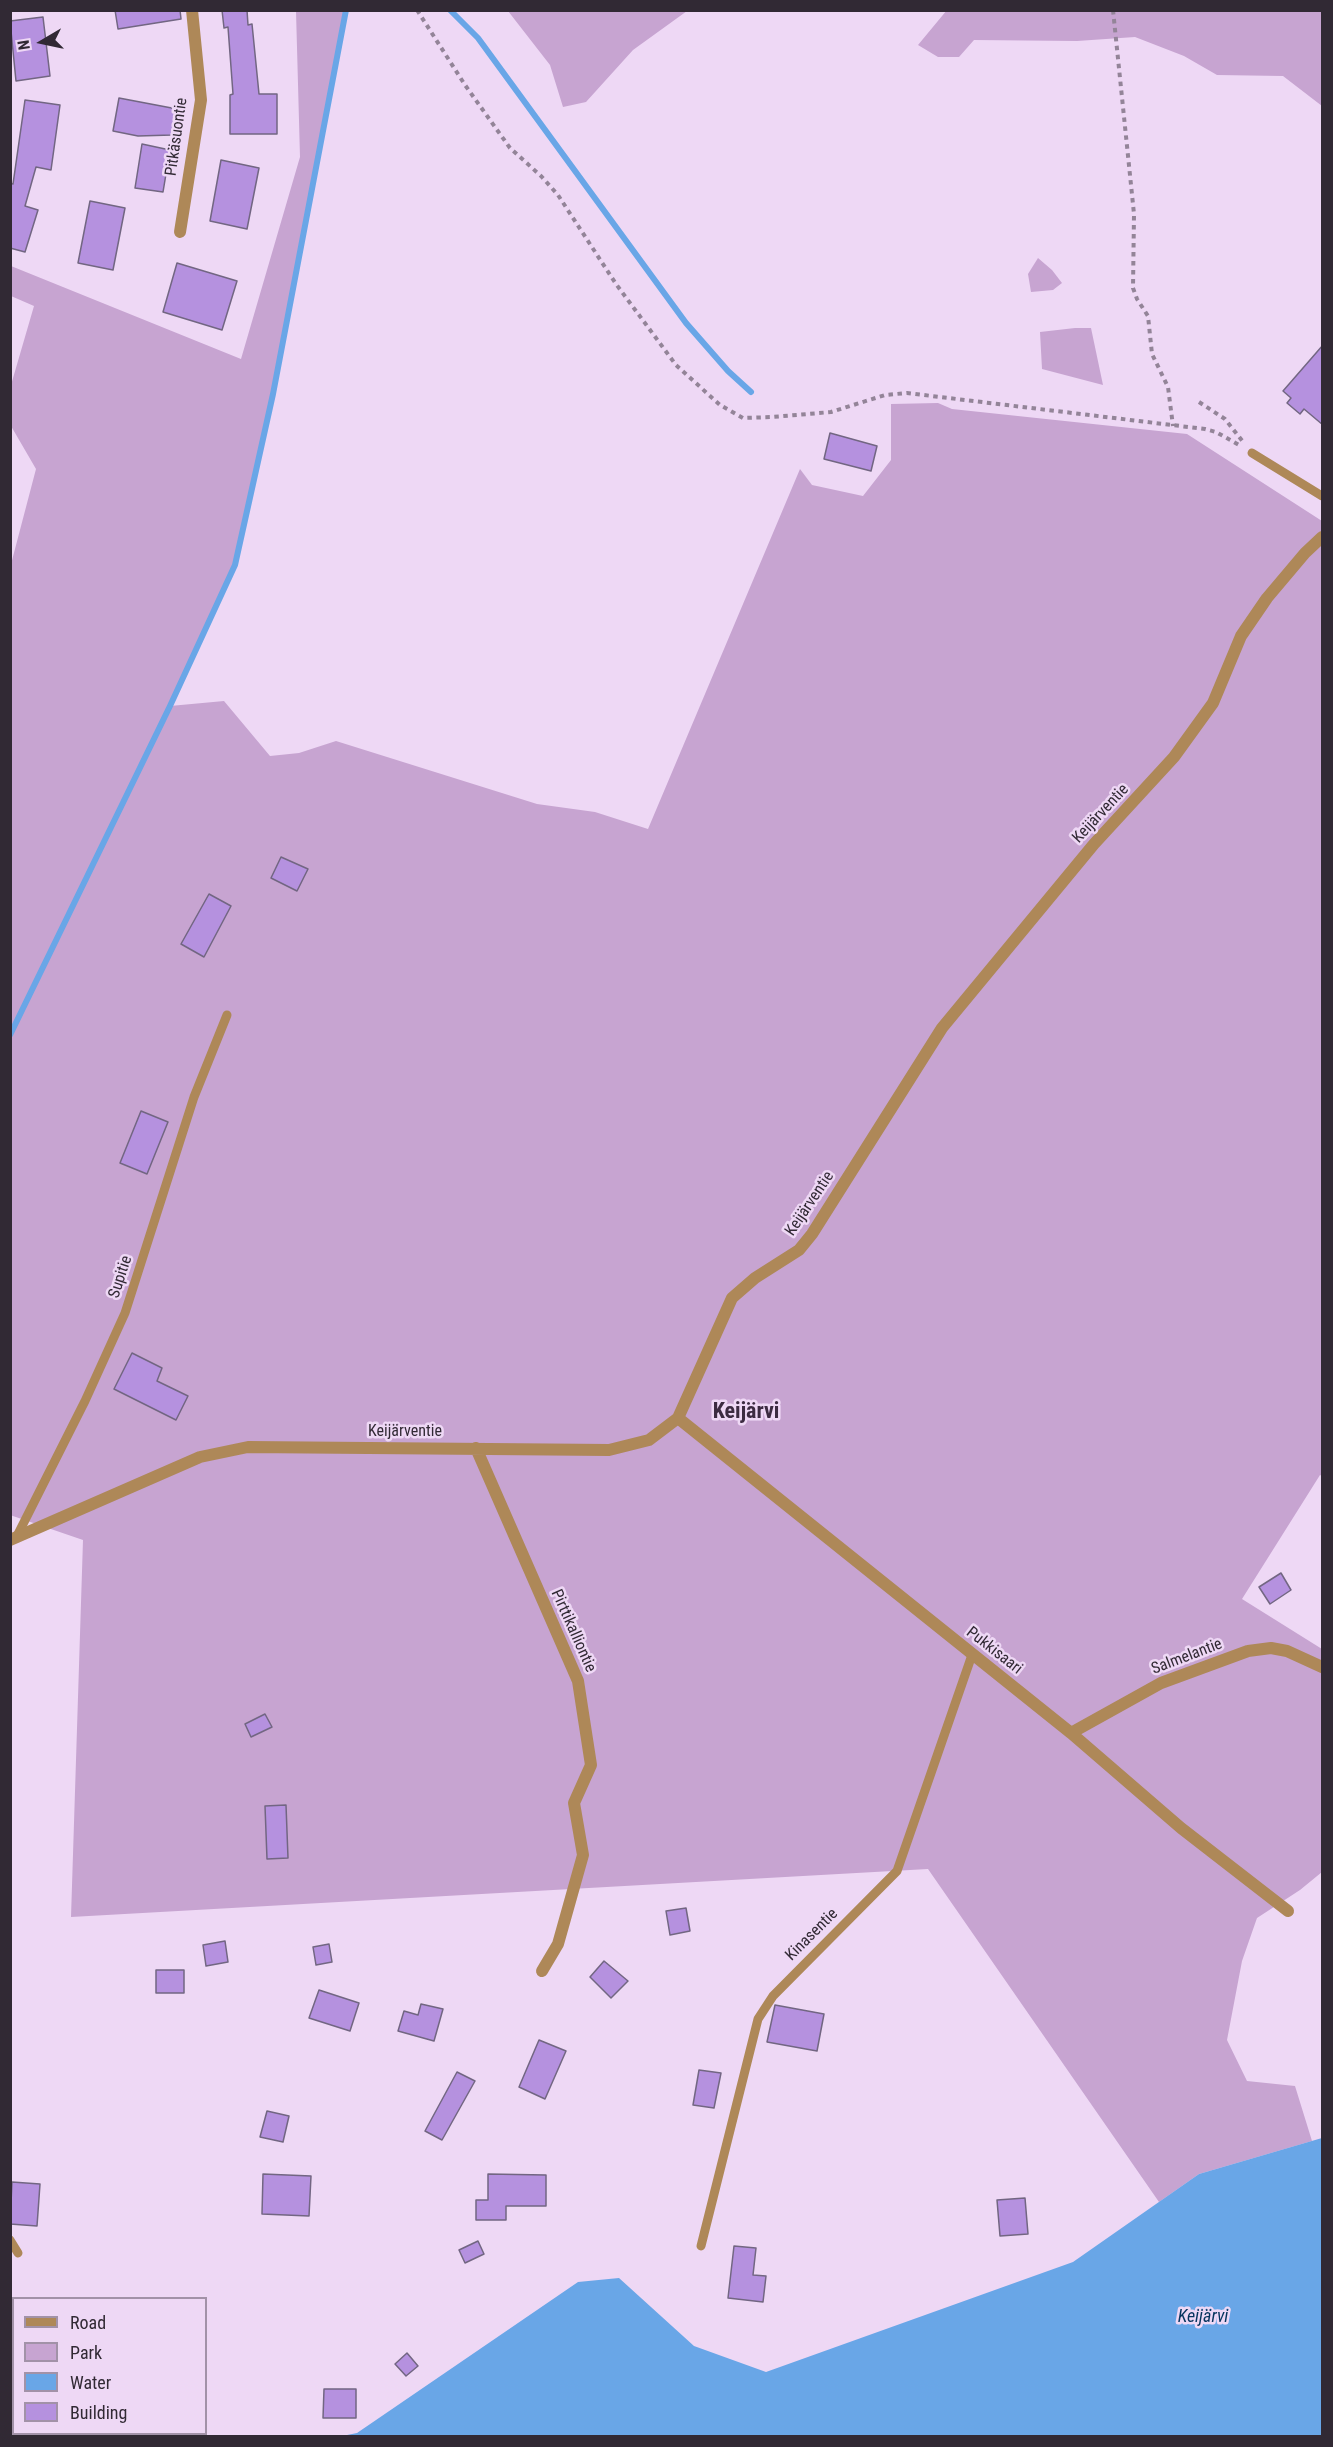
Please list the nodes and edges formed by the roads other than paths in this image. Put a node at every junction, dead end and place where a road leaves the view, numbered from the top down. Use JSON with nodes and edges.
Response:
{"nodes":[{"id":1,"x":192,"y":10,"type":"edge"},
{"id":2,"x":180,"y":232,"type":"dead end"},
{"id":3,"x":1252,"y":453,"type":"road end"},
{"id":4,"x":1323,"y":496,"type":"edge"},
{"id":5,"x":1323,"y":537,"type":"edge"},
{"id":6,"x":227,"y":1015,"type":"dead end"},
{"id":7,"x":678,"y":1418,"type":"junction"},
{"id":8,"x":476,"y":1449,"type":"junction"},
{"id":9,"x":13,"y":1539,"type":"edge"},
{"id":10,"x":972,"y":1655,"type":"junction"},
{"id":11,"x":1323,"y":1667,"type":"edge"},
{"id":12,"x":1071,"y":1733,"type":"junction"},
{"id":13,"x":1288,"y":1911,"type":"dead end"},
{"id":14,"x":542,"y":1971,"type":"dead end"},
{"id":15,"x":10,"y":2240,"type":"edge"},
{"id":16,"x":701,"y":2246,"type":"dead end"},
{"id":17,"x":18,"y":2253,"type":"dead end"}],
"edges":[{"from":1,"to":2,"type":"street","name":"Pitkäsuontie"},
{"from":3,"to":4,"type":"lane"},
{"from":5,"to":7,"type":"street","name":"Keijärventie"},
{"from":6,"to":9,"type":"lane","name":"Supitie"},
{"from":7,"to":8,"type":"street","name":"Keijärventie"},
{"from":7,"to":10,"type":"street","name":"Pukkisaari"},
{"from":8,"to":9,"type":"street","name":"Keijärventie"},
{"from":8,"to":14,"type":"street","name":"Pirttikalliontie"},
{"from":10,"to":12,"type":"street","name":"Pukkisaari"},
{"from":10,"to":16,"type":"lane","name":"Kinasentie"},
{"from":11,"to":12,"type":"street","name":"Salmelantie"},
{"from":12,"to":13,"type":"street","name":"Pukkisaari"},
{"from":15,"to":17,"type":"lane"}]}
